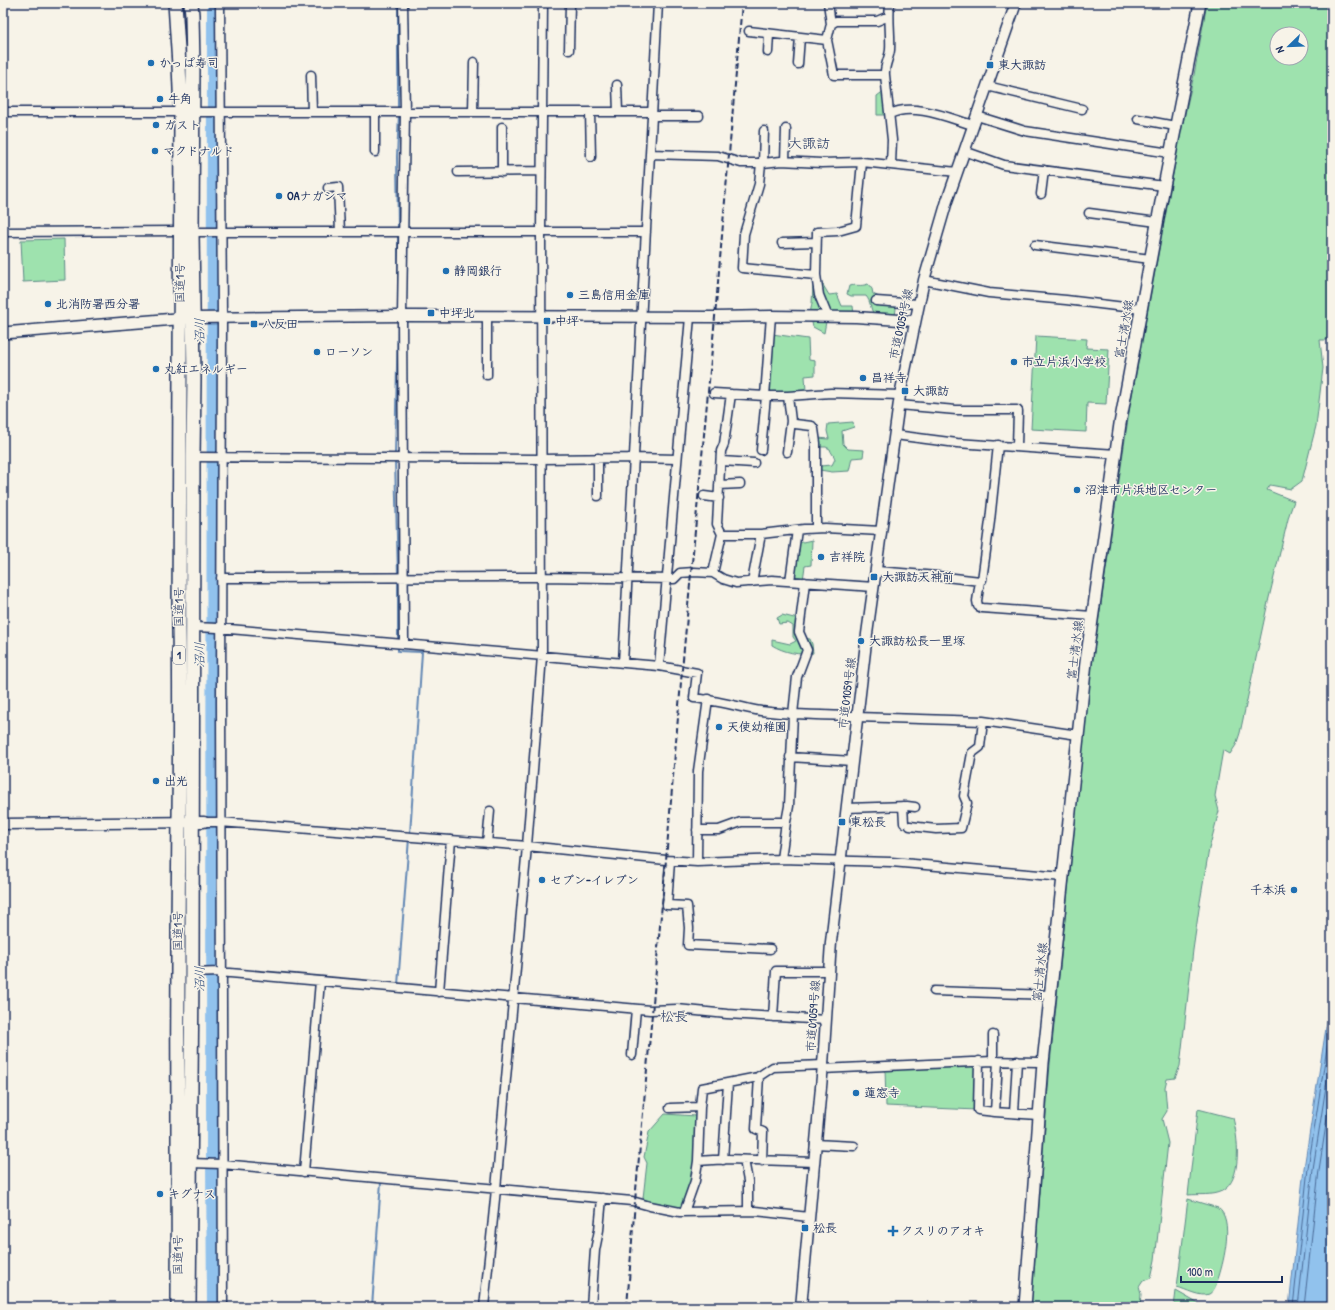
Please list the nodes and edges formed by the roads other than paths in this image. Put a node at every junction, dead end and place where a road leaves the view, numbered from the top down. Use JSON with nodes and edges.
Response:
{"nodes":[{"id":1,"x":175,"y":3,"type":"edge"},
{"id":2,"x":190,"y":3,"type":"edge"},
{"id":3,"x":220,"y":3,"type":"edge"},
{"id":4,"x":403,"y":3,"type":"edge"},
{"id":5,"x":543,"y":3,"type":"edge"},
{"id":6,"x":570,"y":3,"type":"edge"},
{"id":7,"x":658,"y":3,"type":"edge"},
{"id":8,"x":828,"y":3,"type":"edge"},
{"id":9,"x":890,"y":3,"type":"edge"},
{"id":10,"x":1016,"y":3,"type":"edge"},
{"id":11,"x":1197,"y":5,"type":"edge"},
{"id":12,"x":889,"y":16,"type":"junction"},
{"id":13,"x":831,"y":24,"type":"junction"},
{"id":14,"x":749,"y":31,"type":"dead end"},
{"id":15,"x":769,"y":34,"type":"junction"},
{"id":16,"x":800,"y":37,"type":"junction"},
{"id":17,"x":827,"y":40,"type":"junction"},
{"id":18,"x":569,"y":50,"type":"dead end"},
{"id":19,"x":768,"y":52,"type":"dead end"},
{"id":20,"x":474,"y":62,"type":"dead end"},
{"id":21,"x":798,"y":64,"type":"dead end"},
{"id":22,"x":312,"y":75,"type":"dead end"},
{"id":23,"x":885,"y":75,"type":"junction"},
{"id":24,"x":617,"y":85,"type":"dead end"},
{"id":25,"x":987,"y":86,"type":"junction"},
{"id":26,"x":1082,"y":109,"type":"dead end"},
{"id":27,"x":3,"y":112,"type":"edge"},
{"id":28,"x":192,"y":112,"type":"junction"},
{"id":29,"x":312,"y":112,"type":"junction"},
{"id":30,"x":375,"y":112,"type":"junction"},
{"id":31,"x":405,"y":112,"type":"junction"},
{"id":32,"x":473,"y":112,"type":"junction"},
{"id":33,"x":542,"y":112,"type":"junction"},
{"id":34,"x":590,"y":112,"type":"junction"},
{"id":35,"x":618,"y":112,"type":"junction"},
{"id":36,"x":220,"y":113,"type":"junction"},
{"id":37,"x":652,"y":114,"type":"junction"},
{"id":38,"x":890,"y":114,"type":"junction"},
{"id":39,"x":699,"y":116,"type":"dead end"},
{"id":40,"x":1138,"y":119,"type":"dead end"},
{"id":41,"x":975,"y":121,"type":"junction"},
{"id":42,"x":1175,"y":126,"type":"junction"},
{"id":43,"x":502,"y":127,"type":"dead end"},
{"id":44,"x":786,"y":129,"type":"dead end"},
{"id":45,"x":764,"y":132,"type":"dead end"},
{"id":46,"x":964,"y":151,"type":"junction"},
{"id":47,"x":375,"y":152,"type":"dead end"},
{"id":48,"x":1170,"y":153,"type":"junction"},
{"id":49,"x":650,"y":154,"type":"junction"},
{"id":50,"x":591,"y":157,"type":"dead end"},
{"id":51,"x":785,"y":161,"type":"junction"},
{"id":52,"x":862,"y":162,"type":"junction"},
{"id":53,"x":762,"y":163,"type":"junction"},
{"id":54,"x":891,"y":164,"type":"junction"},
{"id":55,"x":1044,"y":170,"type":"junction"},
{"id":56,"x":541,"y":171,"type":"junction"},
{"id":57,"x":458,"y":172,"type":"dead end"},
{"id":58,"x":502,"y":172,"type":"junction"},
{"id":59,"x":957,"y":172,"type":"junction"},
{"id":60,"x":1164,"y":186,"type":"junction"},
{"id":61,"x":328,"y":188,"type":"dead end"},
{"id":62,"x":1041,"y":194,"type":"dead end"},
{"id":63,"x":1089,"y":213,"type":"dead end"},
{"id":64,"x":1158,"y":222,"type":"junction"},
{"id":65,"x":191,"y":231,"type":"junction"},
{"id":66,"x":3,"y":232,"type":"edge"},
{"id":67,"x":219,"y":232,"type":"junction"},
{"id":68,"x":340,"y":232,"type":"junction"},
{"id":69,"x":403,"y":232,"type":"junction"},
{"id":70,"x":540,"y":232,"type":"junction"},
{"id":71,"x":646,"y":232,"type":"junction"},
{"id":72,"x":782,"y":242,"type":"dead end"},
{"id":73,"x":816,"y":242,"type":"junction"},
{"id":74,"x":1035,"y":245,"type":"dead end"},
{"id":75,"x":1151,"y":259,"type":"junction"},
{"id":76,"x":816,"y":275,"type":"junction"},
{"id":77,"x":924,"y":280,"type":"junction"},
{"id":78,"x":876,"y":301,"type":"dead end"},
{"id":79,"x":918,"y":304,"type":"junction"},
{"id":80,"x":1141,"y":309,"type":"junction"},
{"id":81,"x":398,"y":316,"type":"junction"},
{"id":82,"x":690,"y":316,"type":"junction"},
{"id":83,"x":771,"y":316,"type":"junction"},
{"id":84,"x":199,"y":317,"type":"junction"},
{"id":85,"x":220,"y":317,"type":"junction"},
{"id":86,"x":487,"y":317,"type":"junction"},
{"id":87,"x":542,"y":317,"type":"junction"},
{"id":88,"x":641,"y":317,"type":"junction"},
{"id":89,"x":828,"y":317,"type":"junction"},
{"id":90,"x":180,"y":319,"type":"junction"},
{"id":91,"x":914,"y":321,"type":"junction"},
{"id":92,"x":3,"y":333,"type":"edge"},
{"id":93,"x":487,"y":375,"type":"dead end"},
{"id":94,"x":714,"y":392,"type":"dead end"},
{"id":95,"x":731,"y":394,"type":"junction"},
{"id":96,"x":765,"y":396,"type":"junction"},
{"id":97,"x":788,"y":396,"type":"junction"},
{"id":98,"x":899,"y":400,"type":"junction"},
{"id":99,"x":791,"y":422,"type":"junction"},
{"id":100,"x":895,"y":436,"type":"junction"},
{"id":101,"x":998,"y":445,"type":"junction"},
{"id":102,"x":1017,"y":446,"type":"junction"},
{"id":103,"x":761,"y":450,"type":"dead end"},
{"id":104,"x":787,"y":452,"type":"dead end"},
{"id":105,"x":1116,"y":454,"type":"junction"},
{"id":106,"x":199,"y":458,"type":"junction"},
{"id":107,"x":220,"y":458,"type":"junction"},
{"id":108,"x":403,"y":458,"type":"junction"},
{"id":109,"x":598,"y":458,"type":"junction"},
{"id":110,"x":634,"y":458,"type":"junction"},
{"id":111,"x":541,"y":459,"type":"junction"},
{"id":112,"x":677,"y":459,"type":"junction"},
{"id":113,"x":721,"y":461,"type":"junction"},
{"id":114,"x":754,"y":463,"type":"dead end"},
{"id":115,"x":720,"y":484,"type":"junction"},
{"id":116,"x":740,"y":484,"type":"dead end"},
{"id":117,"x":598,"y":496,"type":"dead end"},
{"id":118,"x":704,"y":496,"type":"dead end"},
{"id":119,"x":718,"y":498,"type":"junction"},
{"id":120,"x":816,"y":528,"type":"junction"},
{"id":121,"x":797,"y":530,"type":"junction"},
{"id":122,"x":882,"y":531,"type":"junction"},
{"id":123,"x":722,"y":534,"type":"junction"},
{"id":124,"x":761,"y":534,"type":"junction"},
{"id":125,"x":877,"y":571,"type":"junction"},
{"id":126,"x":713,"y":573,"type":"junction"},
{"id":127,"x":542,"y":577,"type":"junction"},
{"id":128,"x":222,"y":578,"type":"junction"},
{"id":129,"x":404,"y":578,"type":"junction"},
{"id":130,"x":627,"y":578,"type":"junction"},
{"id":131,"x":668,"y":579,"type":"junction"},
{"id":132,"x":980,"y":581,"type":"junction"},
{"id":133,"x":752,"y":582,"type":"junction"},
{"id":134,"x":790,"y":582,"type":"junction"},
{"id":135,"x":805,"y":582,"type":"junction"},
{"id":136,"x":874,"y":587,"type":"junction"},
{"id":137,"x":1092,"y":616,"type":"junction"},
{"id":138,"x":198,"y":628,"type":"junction"},
{"id":139,"x":220,"y":628,"type":"junction"},
{"id":140,"x":404,"y":644,"type":"junction"},
{"id":141,"x":542,"y":656,"type":"junction"},
{"id":142,"x":623,"y":663,"type":"junction"},
{"id":143,"x":659,"y":666,"type":"junction"},
{"id":144,"x":708,"y":700,"type":"junction"},
{"id":145,"x":793,"y":714,"type":"junction"},
{"id":146,"x":857,"y":717,"type":"junction"},
{"id":147,"x":983,"y":721,"type":"junction"},
{"id":148,"x":1078,"y":735,"type":"junction"},
{"id":149,"x":790,"y":757,"type":"junction"},
{"id":150,"x":852,"y":761,"type":"junction"},
{"id":151,"x":903,"y":806,"type":"junction"},
{"id":152,"x":915,"y":807,"type":"dead end"},
{"id":153,"x":848,"y":808,"type":"junction"},
{"id":154,"x":490,"y":811,"type":"dead end"},
{"id":155,"x":178,"y":822,"type":"junction"},
{"id":156,"x":198,"y":822,"type":"junction"},
{"id":157,"x":221,"y":822,"type":"junction"},
{"id":158,"x":786,"y":822,"type":"junction"},
{"id":159,"x":3,"y":824,"type":"edge"},
{"id":160,"x":697,"y":830,"type":"junction"},
{"id":161,"x":451,"y":840,"type":"junction"},
{"id":162,"x":487,"y":843,"type":"junction"},
{"id":163,"x":527,"y":846,"type":"junction"},
{"id":164,"x":781,"y":859,"type":"junction"},
{"id":165,"x":841,"y":860,"type":"junction"},
{"id":166,"x":670,"y":861,"type":"junction"},
{"id":167,"x":697,"y":862,"type":"junction"},
{"id":168,"x":1063,"y":877,"type":"junction"},
{"id":169,"x":770,"y":949,"type":"dead end"},
{"id":170,"x":829,"y":971,"type":"junction"},
{"id":171,"x":220,"y":972,"type":"junction"},
{"id":172,"x":197,"y":973,"type":"junction"},
{"id":173,"x":320,"y":981,"type":"junction"},
{"id":174,"x":934,"y":991,"type":"dead end"},
{"id":175,"x":439,"y":992,"type":"junction"},
{"id":176,"x":1050,"y":995,"type":"junction"},
{"id":177,"x":513,"y":999,"type":"junction"},
{"id":178,"x":636,"y":1009,"type":"junction"},
{"id":179,"x":773,"y":1017,"type":"junction"},
{"id":180,"x":826,"y":1020,"type":"junction"},
{"id":181,"x":993,"y":1035,"type":"dead end"},
{"id":182,"x":632,"y":1055,"type":"dead end"},
{"id":183,"x":979,"y":1061,"type":"junction"},
{"id":184,"x":996,"y":1061,"type":"junction"},
{"id":185,"x":1018,"y":1061,"type":"junction"},
{"id":186,"x":1043,"y":1063,"type":"junction"},
{"id":187,"x":822,"y":1067,"type":"junction"},
{"id":188,"x":759,"y":1076,"type":"junction"},
{"id":189,"x":728,"y":1083,"type":"junction"},
{"id":190,"x":700,"y":1107,"type":"junction"},
{"id":191,"x":670,"y":1108,"type":"dead end"},
{"id":192,"x":994,"y":1112,"type":"junction"},
{"id":193,"x":1014,"y":1113,"type":"junction"},
{"id":194,"x":1038,"y":1115,"type":"junction"},
{"id":195,"x":815,"y":1144,"type":"junction"},
{"id":196,"x":854,"y":1146,"type":"dead end"},
{"id":197,"x":723,"y":1160,"type":"junction"},
{"id":198,"x":744,"y":1160,"type":"junction"},
{"id":199,"x":698,"y":1161,"type":"junction"},
{"id":200,"x":762,"y":1161,"type":"junction"},
{"id":201,"x":814,"y":1162,"type":"junction"},
{"id":202,"x":190,"y":1163,"type":"junction"},
{"id":203,"x":221,"y":1164,"type":"junction"},
{"id":204,"x":304,"y":1172,"type":"junction"},
{"id":205,"x":496,"y":1189,"type":"junction"},
{"id":206,"x":602,"y":1198,"type":"junction"},
{"id":207,"x":748,"y":1211,"type":"junction"},
{"id":208,"x":684,"y":1212,"type":"junction"},
{"id":209,"x":809,"y":1217,"type":"junction"},
{"id":210,"x":178,"y":1307,"type":"edge"},
{"id":211,"x":189,"y":1307,"type":"edge"},
{"id":212,"x":223,"y":1307,"type":"edge"},
{"id":213,"x":484,"y":1307,"type":"edge"},
{"id":214,"x":591,"y":1307,"type":"edge"},
{"id":215,"x":801,"y":1307,"type":"edge"},
{"id":216,"x":1025,"y":1307,"type":"edge"}],
"edges":[{"from":1,"to":28,"type":"highway","name":"国道1号","number":"1"},
{"from":2,"to":28,"type":"highway","name":"国道1号","number":"1"},
{"from":3,"to":36,"type":"street"},
{"from":4,"to":31,"type":"street"},
{"from":5,"to":33,"type":"street"},
{"from":6,"to":18,"type":"street"},
{"from":7,"to":37,"type":"street"},
{"from":8,"to":13,"type":"street"},
{"from":9,"to":12,"type":"street"},
{"from":10,"to":25,"type":"street","name":"市道01059号線"},
{"from":11,"to":42,"type":"main road","name":"富士清水線"},
{"from":12,"to":13,"type":"street"},
{"from":12,"to":23,"type":"street"},
{"from":13,"to":17,"type":"street"},
{"from":14,"to":15,"type":"street"},
{"from":15,"to":16,"type":"street"},
{"from":15,"to":19,"type":"street"},
{"from":16,"to":17,"type":"street"},
{"from":16,"to":21,"type":"street"},
{"from":17,"to":23,"type":"street"},
{"from":20,"to":32,"type":"street"},
{"from":22,"to":29,"type":"street"},
{"from":23,"to":38,"type":"street"},
{"from":24,"to":35,"type":"street"},
{"from":25,"to":26,"type":"street"},
{"from":25,"to":41,"type":"street","name":"市道01059号線"},
{"from":27,"to":28,"type":"street"},
{"from":28,"to":36,"type":"street"},
{"from":28,"to":65,"type":"highway","name":"国道1号","number":"1"},
{"from":29,"to":30,"type":"street"},
{"from":29,"to":36,"type":"street"},
{"from":30,"to":31,"type":"street"},
{"from":30,"to":47,"type":"street"},
{"from":31,"to":32,"type":"street"},
{"from":31,"to":69,"type":"street"},
{"from":32,"to":33,"type":"street"},
{"from":33,"to":34,"type":"street"},
{"from":33,"to":56,"type":"street"},
{"from":34,"to":35,"type":"street"},
{"from":34,"to":50,"type":"street"},
{"from":35,"to":37,"type":"street"},
{"from":36,"to":67,"type":"street"},
{"from":37,"to":39,"type":"street"},
{"from":37,"to":49,"type":"street"},
{"from":38,"to":41,"type":"street"},
{"from":38,"to":54,"type":"street"},
{"from":40,"to":42,"type":"street"},
{"from":41,"to":46,"type":"street","name":"市道01059号線"},
{"from":41,"to":48,"type":"street"},
{"from":42,"to":48,"type":"main road","name":"富士清水線"},
{"from":43,"to":58,"type":"street"},
{"from":44,"to":51,"type":"street"},
{"from":45,"to":53,"type":"street"},
{"from":46,"to":55,"type":"street"},
{"from":46,"to":59,"type":"street","name":"市道01059号線"},
{"from":48,"to":60,"type":"main road","name":"富士清水線"},
{"from":49,"to":53,"type":"street"},
{"from":49,"to":71,"type":"street"},
{"from":51,"to":52,"type":"street"},
{"from":51,"to":53,"type":"street"},
{"from":52,"to":54,"type":"street"},
{"from":52,"to":73,"type":"street"},
{"from":53,"to":76,"type":"street"},
{"from":54,"to":59,"type":"street"},
{"from":55,"to":60,"type":"street"},
{"from":55,"to":62,"type":"street"},
{"from":56,"to":58,"type":"street"},
{"from":56,"to":70,"type":"street"},
{"from":57,"to":58,"type":"street"},
{"from":59,"to":77,"type":"street","name":"市道01059号線"},
{"from":60,"to":64,"type":"main road","name":"富士清水線"},
{"from":61,"to":68,"type":"street"},
{"from":63,"to":64,"type":"street"},
{"from":64,"to":75,"type":"main road","name":"富士清水線"},
{"from":65,"to":66,"type":"street"},
{"from":65,"to":67,"type":"street"},
{"from":65,"to":84,"type":"highway","name":"国道1号","number":"1"},
{"from":65,"to":90,"type":"highway","name":"国道1号","number":"1"},
{"from":67,"to":68,"type":"street"},
{"from":67,"to":85,"type":"street"},
{"from":68,"to":69,"type":"street"},
{"from":69,"to":70,"type":"street"},
{"from":69,"to":81,"type":"street"},
{"from":70,"to":71,"type":"street"},
{"from":70,"to":87,"type":"street"},
{"from":71,"to":88,"type":"street"},
{"from":72,"to":73,"type":"street"},
{"from":73,"to":76,"type":"street"},
{"from":74,"to":75,"type":"street"},
{"from":75,"to":80,"type":"main road","name":"富士清水線"},
{"from":76,"to":89,"type":"street"},
{"from":77,"to":79,"type":"street","name":"市道01059号線"},
{"from":77,"to":80,"type":"street"},
{"from":78,"to":79,"type":"street"},
{"from":79,"to":91,"type":"street","name":"市道01059号線"},
{"from":80,"to":105,"type":"main road","name":"富士清水線"},
{"from":81,"to":85,"type":"street"},
{"from":81,"to":86,"type":"street"},
{"from":81,"to":108,"type":"street"},
{"from":82,"to":83,"type":"street"},
{"from":82,"to":88,"type":"street"},
{"from":82,"to":112,"type":"street"},
{"from":83,"to":89,"type":"street"},
{"from":83,"to":96,"type":"street"},
{"from":84,"to":85,"type":"street"},
{"from":84,"to":90,"type":"main road"},
{"from":84,"to":106,"type":"highway","name":"国道1号","number":"1"},
{"from":85,"to":107,"type":"street"},
{"from":86,"to":87,"type":"street"},
{"from":86,"to":93,"type":"street"},
{"from":87,"to":88,"type":"street"},
{"from":87,"to":111,"type":"street"},
{"from":88,"to":110,"type":"street"},
{"from":89,"to":91,"type":"street"},
{"from":90,"to":92,"type":"main road"},
{"from":90,"to":155,"type":"highway","name":"国道1号","number":"1"},
{"from":91,"to":98,"type":"street","name":"市道01059号線"},
{"from":94,"to":95,"type":"street"},
{"from":95,"to":96,"type":"street"},
{"from":95,"to":113,"type":"street"},
{"from":96,"to":97,"type":"street"},
{"from":96,"to":103,"type":"street"},
{"from":97,"to":98,"type":"street"},
{"from":97,"to":99,"type":"street"},
{"from":98,"to":100,"type":"street","name":"市道01059号線"},
{"from":98,"to":102,"type":"street"},
{"from":99,"to":104,"type":"street"},
{"from":99,"to":120,"type":"street"},
{"from":100,"to":101,"type":"street"},
{"from":100,"to":122,"type":"street","name":"市道01059号線"},
{"from":101,"to":102,"type":"street"},
{"from":101,"to":132,"type":"street"},
{"from":102,"to":105,"type":"street"},
{"from":105,"to":137,"type":"main road","name":"富士清水線"},
{"from":106,"to":107,"type":"street"},
{"from":106,"to":138,"type":"highway","name":"国道1号","number":"1"},
{"from":107,"to":108,"type":"street"},
{"from":107,"to":128,"type":"street"},
{"from":108,"to":111,"type":"street"},
{"from":108,"to":129,"type":"street"},
{"from":109,"to":110,"type":"street"},
{"from":109,"to":111,"type":"street"},
{"from":109,"to":117,"type":"street"},
{"from":110,"to":112,"type":"street"},
{"from":110,"to":130,"type":"street"},
{"from":111,"to":127,"type":"street"},
{"from":112,"to":131,"type":"street"},
{"from":113,"to":114,"type":"street"},
{"from":113,"to":115,"type":"street"},
{"from":115,"to":116,"type":"street"},
{"from":115,"to":119,"type":"street"},
{"from":118,"to":119,"type":"street"},
{"from":119,"to":123,"type":"street"},
{"from":120,"to":121,"type":"street"},
{"from":120,"to":122,"type":"street"},
{"from":121,"to":124,"type":"street"},
{"from":121,"to":134,"type":"street"},
{"from":122,"to":125,"type":"street","name":"市道01059号線"},
{"from":123,"to":124,"type":"street"},
{"from":123,"to":126,"type":"street"},
{"from":124,"to":133,"type":"street"},
{"from":125,"to":132,"type":"street"},
{"from":125,"to":136,"type":"street","name":"市道01059号線"},
{"from":126,"to":131,"type":"street"},
{"from":126,"to":133,"type":"street"},
{"from":127,"to":129,"type":"street"},
{"from":127,"to":130,"type":"street"},
{"from":127,"to":141,"type":"street"},
{"from":128,"to":129,"type":"street"},
{"from":128,"to":139,"type":"street"},
{"from":129,"to":140,"type":"street"},
{"from":130,"to":131,"type":"street"},
{"from":130,"to":142,"type":"street"},
{"from":131,"to":143,"type":"street"},
{"from":132,"to":137,"type":"street"},
{"from":133,"to":134,"type":"street"},
{"from":134,"to":135,"type":"street"},
{"from":135,"to":136,"type":"street"},
{"from":135,"to":145,"type":"street"},
{"from":136,"to":146,"type":"street","name":"市道01059号線"},
{"from":137,"to":148,"type":"main road","name":"富士清水線"},
{"from":138,"to":139,"type":"street"},
{"from":138,"to":156,"type":"highway","name":"国道1号","number":"1"},
{"from":139,"to":140,"type":"street"},
{"from":139,"to":157,"type":"street"},
{"from":140,"to":141,"type":"street"},
{"from":141,"to":142,"type":"street"},
{"from":141,"to":163,"type":"street"},
{"from":142,"to":143,"type":"street"},
{"from":143,"to":144,"type":"street"},
{"from":144,"to":145,"type":"street"},
{"from":144,"to":160,"type":"street"},
{"from":145,"to":146,"type":"street"},
{"from":145,"to":149,"type":"street"},
{"from":146,"to":147,"type":"street"},
{"from":146,"to":150,"type":"street","name":"市道01059号線"},
{"from":147,"to":148,"type":"street"},
{"from":147,"to":151,"type":"street"},
{"from":148,"to":168,"type":"main road","name":"富士清水線"},
{"from":149,"to":150,"type":"street"},
{"from":149,"to":158,"type":"street"},
{"from":150,"to":153,"type":"street","name":"市道01059号線"},
{"from":151,"to":152,"type":"street"},
{"from":151,"to":153,"type":"street"},
{"from":153,"to":165,"type":"street","name":"市道01059号線"},
{"from":154,"to":162,"type":"street"},
{"from":155,"to":156,"type":"street"},
{"from":155,"to":159,"type":"street"},
{"from":155,"to":210,"type":"highway","name":"国道1号","number":"1"},
{"from":156,"to":157,"type":"street"},
{"from":156,"to":172,"type":"highway","name":"国道1号","number":"1"},
{"from":157,"to":161,"type":"street"},
{"from":157,"to":171,"type":"street"},
{"from":158,"to":160,"type":"street"},
{"from":158,"to":164,"type":"street"},
{"from":160,"to":167,"type":"street"},
{"from":161,"to":162,"type":"street"},
{"from":161,"to":175,"type":"street"},
{"from":162,"to":163,"type":"street"},
{"from":163,"to":166,"type":"street"},
{"from":163,"to":177,"type":"street"},
{"from":164,"to":165,"type":"street"},
{"from":164,"to":167,"type":"street"},
{"from":165,"to":168,"type":"street"},
{"from":165,"to":170,"type":"street","name":"市道01059号線"},
{"from":166,"to":167,"type":"street"},
{"from":166,"to":169,"type":"street"},
{"from":168,"to":176,"type":"main road","name":"富士清水線"},
{"from":170,"to":179,"type":"street"},
{"from":170,"to":180,"type":"street","name":"市道01059号線"},
{"from":171,"to":172,"type":"street"},
{"from":171,"to":173,"type":"street"},
{"from":171,"to":203,"type":"street"},
{"from":172,"to":202,"type":"highway","name":"国道1号","number":"1"},
{"from":173,"to":175,"type":"street"},
{"from":173,"to":204,"type":"street"},
{"from":174,"to":176,"type":"street"},
{"from":175,"to":177,"type":"street"},
{"from":176,"to":186,"type":"main road","name":"富士清水線"},
{"from":177,"to":178,"type":"street"},
{"from":177,"to":205,"type":"street"},
{"from":178,"to":179,"type":"street"},
{"from":178,"to":182,"type":"street"},
{"from":179,"to":180,"type":"street"},
{"from":180,"to":187,"type":"street","name":"市道01059号線"},
{"from":181,"to":184,"type":"street"},
{"from":183,"to":184,"type":"street"},
{"from":183,"to":187,"type":"street"},
{"from":183,"to":192,"type":"street"},
{"from":184,"to":185,"type":"street"},
{"from":184,"to":192,"type":"street"},
{"from":185,"to":186,"type":"street"},
{"from":185,"to":193,"type":"street"},
{"from":186,"to":194,"type":"main road","name":"富士清水線"},
{"from":187,"to":188,"type":"street"},
{"from":187,"to":195,"type":"street","name":"市道01059号線"},
{"from":188,"to":189,"type":"street"},
{"from":188,"to":200,"type":"street"},
{"from":189,"to":190,"type":"street"},
{"from":189,"to":197,"type":"street"},
{"from":190,"to":191,"type":"street"},
{"from":190,"to":199,"type":"street"},
{"from":192,"to":193,"type":"street"},
{"from":193,"to":194,"type":"street"},
{"from":194,"to":216,"type":"main road","name":"富士清水線"},
{"from":195,"to":196,"type":"street"},
{"from":195,"to":201,"type":"street","name":"市道01059号線"},
{"from":197,"to":198,"type":"street"},
{"from":197,"to":199,"type":"street"},
{"from":198,"to":200,"type":"street"},
{"from":198,"to":207,"type":"street"},
{"from":199,"to":208,"type":"street"},
{"from":200,"to":201,"type":"street"},
{"from":201,"to":209,"type":"street","name":"市道01059号線"},
{"from":202,"to":203,"type":"street"},
{"from":202,"to":211,"type":"highway","name":"国道1号","number":"1"},
{"from":203,"to":204,"type":"street"},
{"from":203,"to":212,"type":"street"},
{"from":204,"to":205,"type":"street"},
{"from":205,"to":206,"type":"street"},
{"from":205,"to":213,"type":"street"},
{"from":206,"to":208,"type":"street"},
{"from":206,"to":214,"type":"street"},
{"from":207,"to":208,"type":"street"},
{"from":207,"to":209,"type":"street"},
{"from":209,"to":215,"type":"street","name":"市道01059号線"}]}
